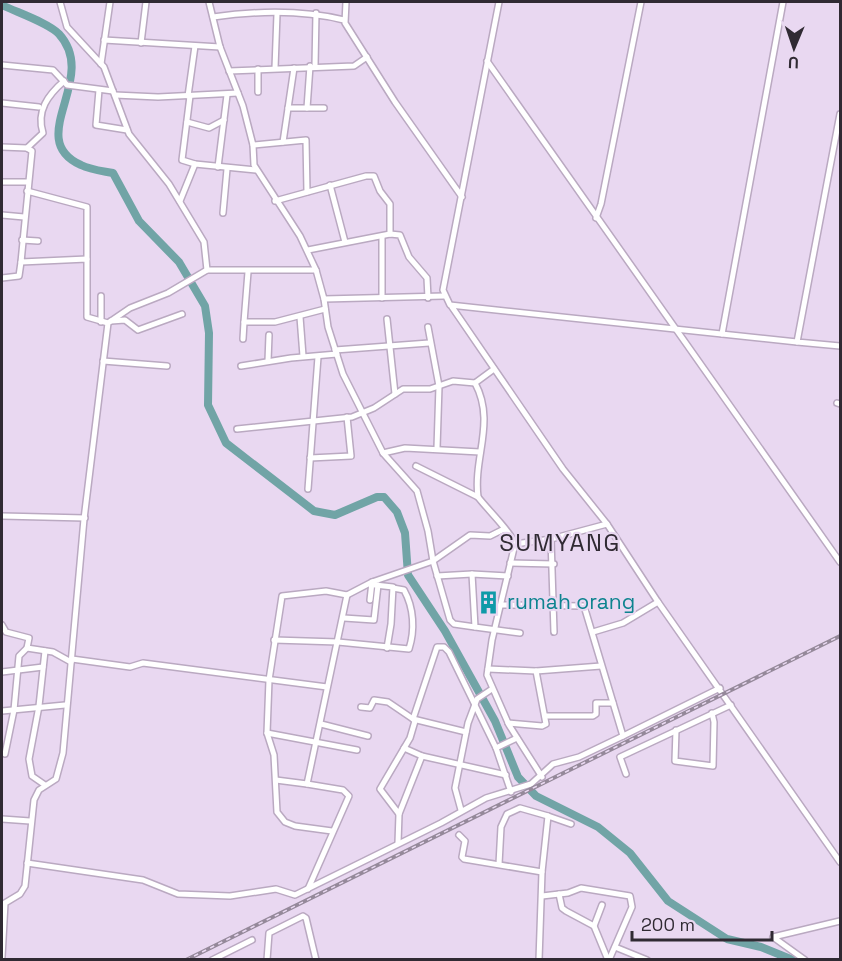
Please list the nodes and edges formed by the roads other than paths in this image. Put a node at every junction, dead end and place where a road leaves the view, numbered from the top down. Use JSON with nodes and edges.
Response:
{"nodes":[{"id":1,"x":60,"y":2,"type":"edge"},
{"id":2,"x":111,"y":2,"type":"edge"},
{"id":3,"x":146,"y":2,"type":"edge"},
{"id":4,"x":209,"y":2,"type":"edge"},
{"id":5,"x":346,"y":2,"type":"edge"},
{"id":6,"x":499,"y":2,"type":"edge"},
{"id":7,"x":641,"y":2,"type":"edge"},
{"id":8,"x":783,"y":2,"type":"edge"},
{"id":9,"x":316,"y":13,"type":"junction"},
{"id":10,"x":277,"y":14,"type":"junction"},
{"id":11,"x":213,"y":17,"type":"junction"},
{"id":12,"x":344,"y":20,"type":"junction"},
{"id":13,"x":104,"y":40,"type":"junction"},
{"id":14,"x":141,"y":43,"type":"junction"},
{"id":15,"x":195,"y":46,"type":"junction"},
{"id":16,"x":220,"y":47,"type":"junction"},
{"id":17,"x":367,"y":57,"type":"junction"},
{"id":18,"x":487,"y":61,"type":"junction"},
{"id":19,"x":101,"y":64,"type":"junction"},
{"id":20,"x":2,"y":65,"type":"edge"},
{"id":21,"x":312,"y":66,"type":"junction"},
{"id":22,"x":275,"y":68,"type":"junction"},
{"id":23,"x":294,"y":68,"type":"junction"},
{"id":24,"x":258,"y":69,"type":"junction"},
{"id":25,"x":229,"y":71,"type":"junction"},
{"id":26,"x":68,"y":84,"type":"junction"},
{"id":27,"x":99,"y":90,"type":"junction"},
{"id":28,"x":112,"y":92,"type":"junction"},
{"id":29,"x":258,"y":92,"type":"dead end"},
{"id":30,"x":238,"y":93,"type":"junction"},
{"id":31,"x":226,"y":95,"type":"junction"},
{"id":32,"x":189,"y":96,"type":"junction"},
{"id":33,"x":2,"y":103,"type":"edge"},
{"id":34,"x":39,"y":106,"type":"dead end"},
{"id":35,"x":288,"y":108,"type":"junction"},
{"id":36,"x":308,"y":108,"type":"junction"},
{"id":37,"x":324,"y":108,"type":"dead end"},
{"id":38,"x":840,"y":114,"type":"edge"},
{"id":39,"x":224,"y":120,"type":"junction"},
{"id":40,"x":188,"y":122,"type":"junction"},
{"id":41,"x":127,"y":130,"type":"junction"},
{"id":42,"x":284,"y":142,"type":"junction"},
{"id":43,"x":253,"y":145,"type":"junction"},
{"id":44,"x":2,"y":147,"type":"edge"},
{"id":45,"x":27,"y":148,"type":"junction"},
{"id":46,"x":195,"y":164,"type":"junction"},
{"id":47,"x":218,"y":167,"type":"junction"},
{"id":48,"x":227,"y":168,"type":"junction"},
{"id":49,"x":256,"y":170,"type":"junction"},
{"id":50,"x":2,"y":182,"type":"edge"},
{"id":51,"x":28,"y":182,"type":"junction"},
{"id":52,"x":330,"y":185,"type":"junction"},
{"id":53,"x":27,"y":191,"type":"junction"},
{"id":54,"x":307,"y":192,"type":"junction"},
{"id":55,"x":462,"y":197,"type":"junction"},
{"id":56,"x":180,"y":201,"type":"junction"},
{"id":57,"x":275,"y":201,"type":"junction"},
{"id":58,"x":223,"y":213,"type":"dead end"},
{"id":59,"x":2,"y":215,"type":"edge"},
{"id":60,"x":24,"y":217,"type":"junction"},
{"id":61,"x":596,"y":218,"type":"junction"},
{"id":62,"x":390,"y":234,"type":"junction"},
{"id":63,"x":382,"y":236,"type":"junction"},
{"id":64,"x":22,"y":240,"type":"junction"},
{"id":65,"x":38,"y":241,"type":"dead end"},
{"id":66,"x":345,"y":242,"type":"junction"},
{"id":67,"x":308,"y":250,"type":"junction"},
{"id":68,"x":87,"y":259,"type":"junction"},
{"id":69,"x":21,"y":262,"type":"junction"},
{"id":70,"x":207,"y":270,"type":"junction"},
{"id":71,"x":316,"y":270,"type":"junction"},
{"id":72,"x":248,"y":272,"type":"junction"},
{"id":73,"x":2,"y":278,"type":"edge"},
{"id":74,"x":101,"y":296,"type":"dead end"},
{"id":75,"x":444,"y":296,"type":"junction"},
{"id":76,"x":382,"y":298,"type":"junction"},
{"id":77,"x":428,"y":298,"type":"junction"},
{"id":78,"x":324,"y":299,"type":"junction"},
{"id":79,"x":452,"y":307,"type":"junction"},
{"id":80,"x":325,"y":309,"type":"junction"},
{"id":81,"x":182,"y":314,"type":"dead end"},
{"id":82,"x":300,"y":317,"type":"junction"},
{"id":83,"x":387,"y":319,"type":"dead end"},
{"id":84,"x":101,"y":322,"type":"junction"},
{"id":85,"x":109,"y":322,"type":"junction"},
{"id":86,"x":244,"y":322,"type":"junction"},
{"id":87,"x":428,"y":327,"type":"dead end"},
{"id":88,"x":676,"y":327,"type":"junction"},
{"id":89,"x":722,"y":334,"type":"junction"},
{"id":90,"x":269,"y":335,"type":"dead end"},
{"id":91,"x":243,"y":339,"type":"dead end"},
{"id":92,"x":797,"y":342,"type":"junction"},
{"id":93,"x":429,"y":343,"type":"junction"},
{"id":94,"x":389,"y":345,"type":"junction"},
{"id":95,"x":840,"y":346,"type":"edge"},
{"id":96,"x":336,"y":352,"type":"junction"},
{"id":97,"x":303,"y":356,"type":"junction"},
{"id":98,"x":318,"y":357,"type":"junction"},
{"id":99,"x":103,"y":361,"type":"junction"},
{"id":100,"x":268,"y":361,"type":"junction"},
{"id":101,"x":167,"y":366,"type":"dead end"},
{"id":102,"x":241,"y":366,"type":"dead end"},
{"id":103,"x":494,"y":369,"type":"junction"},
{"id":104,"x":475,"y":383,"type":"junction"},
{"id":105,"x":439,"y":386,"type":"junction"},
{"id":106,"x":395,"y":394,"type":"junction"},
{"id":107,"x":362,"y":413,"type":"junction"},
{"id":108,"x":347,"y":417,"type":"junction"},
{"id":109,"x":313,"y":421,"type":"junction"},
{"id":110,"x":237,"y":429,"type":"dead end"},
{"id":111,"x":437,"y":448,"type":"junction"},
{"id":112,"x":480,"y":452,"type":"junction"},
{"id":113,"x":383,"y":453,"type":"junction"},
{"id":114,"x":310,"y":458,"type":"junction"},
{"id":115,"x":416,"y":466,"type":"dead end"},
{"id":116,"x":308,"y":489,"type":"dead end"},
{"id":117,"x":478,"y":497,"type":"junction"},
{"id":118,"x":2,"y":516,"type":"edge"},
{"id":119,"x":85,"y":518,"type":"junction"},
{"id":120,"x":607,"y":524,"type":"junction"},
{"id":121,"x":504,"y":529,"type":"junction"},
{"id":122,"x":551,"y":540,"type":"junction"},
{"id":123,"x":515,"y":544,"type":"junction"},
{"id":124,"x":431,"y":562,"type":"junction"},
{"id":125,"x":840,"y":562,"type":"edge"},
{"id":126,"x":510,"y":563,"type":"junction"},
{"id":127,"x":554,"y":564,"type":"junction"},
{"id":128,"x":472,"y":574,"type":"junction"},
{"id":129,"x":438,"y":576,"type":"junction"},
{"id":130,"x":508,"y":576,"type":"junction"},
{"id":131,"x":375,"y":583,"type":"junction"},
{"id":132,"x":393,"y":588,"type":"junction"},
{"id":133,"x":347,"y":596,"type":"junction"},
{"id":134,"x":370,"y":600,"type":"dead end"},
{"id":135,"x":658,"y":602,"type":"junction"},
{"id":136,"x":502,"y":605,"type":"junction"},
{"id":137,"x":555,"y":606,"type":"junction"},
{"id":138,"x":344,"y":618,"type":"junction"},
{"id":139,"x":2,"y":625,"type":"edge"},
{"id":140,"x":475,"y":627,"type":"junction"},
{"id":141,"x":495,"y":630,"type":"junction"},
{"id":142,"x":554,"y":632,"type":"dead end"},
{"id":143,"x":593,"y":632,"type":"junction"},
{"id":144,"x":520,"y":633,"type":"dead end"},
{"id":145,"x":274,"y":640,"type":"junction"},
{"id":146,"x":338,"y":642,"type":"junction"},
{"id":147,"x":27,"y":648,"type":"junction"},
{"id":148,"x":387,"y":648,"type":"junction"},
{"id":149,"x":45,"y":651,"type":"junction"},
{"id":150,"x":71,"y":660,"type":"junction"},
{"id":151,"x":601,"y":666,"type":"junction"},
{"id":152,"x":43,"y":668,"type":"junction"},
{"id":153,"x":18,"y":669,"type":"junction"},
{"id":154,"x":488,"y":669,"type":"junction"},
{"id":155,"x":536,"y":671,"type":"junction"},
{"id":156,"x":2,"y":672,"type":"edge"},
{"id":157,"x":269,"y":680,"type":"junction"},
{"id":158,"x":327,"y":687,"type":"junction"},
{"id":159,"x":720,"y":688,"type":"junction"},
{"id":160,"x":489,"y":690,"type":"junction"},
{"id":161,"x":613,"y":703,"type":"junction"},
{"id":162,"x":65,"y":705,"type":"junction"},
{"id":163,"x":473,"y":705,"type":"junction"},
{"id":164,"x":731,"y":705,"type":"junction"},
{"id":165,"x":39,"y":706,"type":"junction"},
{"id":166,"x":361,"y":707,"type":"dead end"},
{"id":167,"x":15,"y":710,"type":"junction"},
{"id":168,"x":2,"y":711,"type":"edge"},
{"id":169,"x":712,"y":712,"type":"junction"},
{"id":170,"x":545,"y":716,"type":"junction"},
{"id":171,"x":413,"y":719,"type":"junction"},
{"id":172,"x":508,"y":723,"type":"junction"},
{"id":173,"x":321,"y":724,"type":"junction"},
{"id":174,"x":676,"y":730,"type":"junction"},
{"id":175,"x":466,"y":732,"type":"junction"},
{"id":176,"x":267,"y":733,"type":"junction"},
{"id":177,"x":368,"y":736,"type":"dead end"},
{"id":178,"x":623,"y":736,"type":"junction"},
{"id":179,"x":516,"y":738,"type":"junction"},
{"id":180,"x":316,"y":742,"type":"junction"},
{"id":181,"x":404,"y":748,"type":"junction"},
{"id":182,"x":497,"y":748,"type":"junction"},
{"id":183,"x":357,"y":750,"type":"dead end"},
{"id":184,"x":5,"y":754,"type":"dead end"},
{"id":185,"x":422,"y":756,"type":"junction"},
{"id":186,"x":461,"y":765,"type":"junction"},
{"id":187,"x":626,"y":774,"type":"dead end"},
{"id":188,"x":506,"y":775,"type":"junction"},
{"id":189,"x":542,"y":777,"type":"junction"},
{"id":190,"x":276,"y":780,"type":"junction"},
{"id":191,"x":307,"y":784,"type":"junction"},
{"id":192,"x":45,"y":785,"type":"junction"},
{"id":193,"x":513,"y":791,"type":"junction"},
{"id":194,"x":461,"y":810,"type":"junction"},
{"id":195,"x":399,"y":814,"type":"junction"},
{"id":196,"x":548,"y":816,"type":"junction"},
{"id":197,"x":2,"y":819,"type":"edge"},
{"id":198,"x":30,"y":821,"type":"junction"},
{"id":199,"x":571,"y":824,"type":"dead end"},
{"id":200,"x":332,"y":831,"type":"junction"},
{"id":201,"x":459,"y":835,"type":"dead end"},
{"id":202,"x":398,"y":843,"type":"junction"},
{"id":203,"x":840,"y":862,"type":"edge"},
{"id":204,"x":27,"y":863,"type":"junction"},
{"id":205,"x":499,"y":864,"type":"junction"},
{"id":206,"x":542,"y":872,"type":"junction"},
{"id":207,"x":308,"y":889,"type":"junction"},
{"id":208,"x":559,"y":894,"type":"junction"},
{"id":209,"x":542,"y":896,"type":"junction"},
{"id":210,"x":602,"y":905,"type":"dead end"},
{"id":211,"x":840,"y":921,"type":"edge"},
{"id":212,"x":594,"y":926,"type":"junction"},
{"id":213,"x":252,"y":940,"type":"dead end"},
{"id":214,"x":615,"y":947,"type":"junction"},
{"id":215,"x":2,"y":957,"type":"edge"},
{"id":216,"x":212,"y":960,"type":"edge"},
{"id":217,"x":267,"y":960,"type":"edge"},
{"id":218,"x":316,"y":960,"type":"edge"},
{"id":219,"x":539,"y":960,"type":"edge"},
{"id":220,"x":608,"y":960,"type":"edge"},
{"id":221,"x":647,"y":960,"type":"edge"},
{"id":222,"x":805,"y":960,"type":"edge"}],
"edges":[{"from":1,"to":19,"type":"street"},
{"from":2,"to":13,"type":"street"},
{"from":3,"to":14,"type":"street"},
{"from":4,"to":11,"type":"street"},
{"from":5,"to":12,"type":"street"},
{"from":6,"to":18,"type":"street"},
{"from":7,"to":61,"type":"street"},
{"from":8,"to":89,"type":"street"},
{"from":9,"to":10,"type":"street"},
{"from":9,"to":12,"type":"street"},
{"from":9,"to":21,"type":"street"},
{"from":10,"to":11,"type":"street"},
{"from":10,"to":22,"type":"street"},
{"from":11,"to":16,"type":"street"},
{"from":12,"to":17,"type":"street"},
{"from":13,"to":14,"type":"street"},
{"from":13,"to":19,"type":"street"},
{"from":14,"to":15,"type":"street"},
{"from":15,"to":16,"type":"street"},
{"from":15,"to":32,"type":"street"},
{"from":16,"to":25,"type":"street"},
{"from":17,"to":21,"type":"street"},
{"from":17,"to":55,"type":"street"},
{"from":18,"to":55,"type":"street"},
{"from":18,"to":61,"type":"street"},
{"from":19,"to":28,"type":"street"},
{"from":20,"to":26,"type":"street"},
{"from":21,"to":23,"type":"street"},
{"from":21,"to":36,"type":"street"},
{"from":22,"to":23,"type":"street"},
{"from":22,"to":24,"type":"street"},
{"from":23,"to":35,"type":"street"},
{"from":24,"to":25,"type":"street"},
{"from":24,"to":29,"type":"street"},
{"from":25,"to":30,"type":"street"},
{"from":26,"to":27,"type":"street"},
{"from":26,"to":45,"type":"street"},
{"from":27,"to":28,"type":"street"},
{"from":27,"to":41,"type":"street"},
{"from":28,"to":32,"type":"street"},
{"from":28,"to":41,"type":"street"},
{"from":30,"to":31,"type":"street"},
{"from":30,"to":43,"type":"street"},
{"from":31,"to":32,"type":"street"},
{"from":31,"to":39,"type":"street"},
{"from":32,"to":40,"type":"street"},
{"from":33,"to":34,"type":"street"},
{"from":35,"to":36,"type":"street"},
{"from":35,"to":42,"type":"street"},
{"from":36,"to":37,"type":"street"},
{"from":38,"to":92,"type":"street"},
{"from":39,"to":40,"type":"street"},
{"from":39,"to":47,"type":"street"},
{"from":40,"to":46,"type":"street"},
{"from":41,"to":56,"type":"street"},
{"from":42,"to":43,"type":"street"},
{"from":42,"to":54,"type":"street"},
{"from":43,"to":49,"type":"street"},
{"from":44,"to":45,"type":"street"},
{"from":45,"to":51,"type":"street"},
{"from":46,"to":47,"type":"street"},
{"from":46,"to":56,"type":"street"},
{"from":47,"to":48,"type":"street"},
{"from":48,"to":49,"type":"street"},
{"from":48,"to":58,"type":"street"},
{"from":49,"to":57,"type":"street"},
{"from":50,"to":51,"type":"street"},
{"from":51,"to":53,"type":"street"},
{"from":52,"to":54,"type":"street"},
{"from":52,"to":62,"type":"street"},
{"from":52,"to":66,"type":"street"},
{"from":53,"to":60,"type":"street"},
{"from":53,"to":68,"type":"street"},
{"from":54,"to":57,"type":"street"},
{"from":55,"to":75,"type":"street"},
{"from":56,"to":70,"type":"street"},
{"from":57,"to":67,"type":"street"},
{"from":59,"to":60,"type":"street"},
{"from":60,"to":64,"type":"street"},
{"from":61,"to":88,"type":"street"},
{"from":62,"to":63,"type":"street"},
{"from":62,"to":77,"type":"street"},
{"from":63,"to":66,"type":"street"},
{"from":63,"to":76,"type":"street"},
{"from":64,"to":65,"type":"street"},
{"from":64,"to":69,"type":"street"},
{"from":66,"to":67,"type":"street"},
{"from":67,"to":71,"type":"street"},
{"from":68,"to":69,"type":"street"},
{"from":68,"to":84,"type":"street"},
{"from":69,"to":73,"type":"street"},
{"from":70,"to":72,"type":"street"},
{"from":70,"to":85,"type":"street"},
{"from":71,"to":72,"type":"street"},
{"from":71,"to":78,"type":"street"},
{"from":72,"to":86,"type":"street"},
{"from":74,"to":84,"type":"street"},
{"from":75,"to":77,"type":"street"},
{"from":75,"to":79,"type":"street"},
{"from":76,"to":77,"type":"street"},
{"from":76,"to":78,"type":"street"},
{"from":78,"to":80,"type":"street"},
{"from":79,"to":88,"type":"street"},
{"from":79,"to":103,"type":"street"},
{"from":80,"to":82,"type":"street"},
{"from":80,"to":96,"type":"street"},
{"from":81,"to":85,"type":"street"},
{"from":82,"to":86,"type":"street"},
{"from":82,"to":97,"type":"street"},
{"from":83,"to":94,"type":"street"},
{"from":84,"to":85,"type":"street"},
{"from":85,"to":99,"type":"street"},
{"from":86,"to":91,"type":"street"},
{"from":87,"to":93,"type":"street"},
{"from":88,"to":89,"type":"street"},
{"from":88,"to":125,"type":"street"},
{"from":89,"to":92,"type":"street"},
{"from":90,"to":100,"type":"street"},
{"from":92,"to":95,"type":"street"},
{"from":93,"to":94,"type":"street"},
{"from":93,"to":105,"type":"street"},
{"from":94,"to":96,"type":"street"},
{"from":94,"to":106,"type":"street"},
{"from":96,"to":98,"type":"street"},
{"from":96,"to":107,"type":"street"},
{"from":97,"to":98,"type":"street"},
{"from":97,"to":100,"type":"street"},
{"from":98,"to":109,"type":"street"},
{"from":99,"to":101,"type":"street"},
{"from":99,"to":119,"type":"street"},
{"from":100,"to":102,"type":"street"},
{"from":103,"to":104,"type":"street"},
{"from":103,"to":120,"type":"street"},
{"from":104,"to":105,"type":"street"},
{"from":104,"to":112,"type":"street"},
{"from":105,"to":106,"type":"street"},
{"from":105,"to":111,"type":"street"},
{"from":106,"to":107,"type":"street"},
{"from":107,"to":108,"type":"street"},
{"from":107,"to":113,"type":"street"},
{"from":108,"to":109,"type":"street"},
{"from":108,"to":114,"type":"street"},
{"from":109,"to":110,"type":"street"},
{"from":109,"to":114,"type":"street"},
{"from":111,"to":112,"type":"street"},
{"from":111,"to":113,"type":"street"},
{"from":112,"to":117,"type":"street"},
{"from":113,"to":124,"type":"street"},
{"from":114,"to":116,"type":"street"},
{"from":115,"to":117,"type":"street"},
{"from":117,"to":121,"type":"street"},
{"from":118,"to":119,"type":"street"},
{"from":119,"to":150,"type":"street"},
{"from":120,"to":122,"type":"street"},
{"from":120,"to":135,"type":"street"},
{"from":121,"to":123,"type":"street"},
{"from":121,"to":124,"type":"street"},
{"from":122,"to":123,"type":"street"},
{"from":122,"to":127,"type":"street"},
{"from":123,"to":126,"type":"street"},
{"from":124,"to":129,"type":"street"},
{"from":124,"to":131,"type":"street"},
{"from":126,"to":127,"type":"street"},
{"from":126,"to":130,"type":"street"},
{"from":127,"to":137,"type":"street"},
{"from":128,"to":129,"type":"street"},
{"from":128,"to":130,"type":"street"},
{"from":128,"to":140,"type":"street"},
{"from":129,"to":140,"type":"street"},
{"from":130,"to":136,"type":"street"},
{"from":131,"to":132,"type":"street"},
{"from":131,"to":133,"type":"street"},
{"from":131,"to":134,"type":"street"},
{"from":131,"to":138,"type":"street"},
{"from":132,"to":148,"type":"street"},
{"from":132,"to":148,"type":"street"},
{"from":133,"to":138,"type":"street"},
{"from":133,"to":145,"type":"street"},
{"from":135,"to":143,"type":"street"},
{"from":135,"to":159,"type":"street"},
{"from":136,"to":137,"type":"street"},
{"from":136,"to":141,"type":"street"},
{"from":137,"to":142,"type":"street"},
{"from":137,"to":143,"type":"street"},
{"from":138,"to":146,"type":"street"},
{"from":139,"to":147,"type":"street"},
{"from":140,"to":141,"type":"street"},
{"from":141,"to":144,"type":"street"},
{"from":141,"to":154,"type":"street"},
{"from":143,"to":151,"type":"street"},
{"from":145,"to":146,"type":"street"},
{"from":145,"to":157,"type":"street"},
{"from":146,"to":148,"type":"street"},
{"from":146,"to":158,"type":"street"},
{"from":147,"to":149,"type":"street"},
{"from":147,"to":153,"type":"street"},
{"from":149,"to":150,"type":"street"},
{"from":149,"to":152,"type":"street"},
{"from":150,"to":157,"type":"street"},
{"from":150,"to":162,"type":"street"},
{"from":151,"to":155,"type":"street"},
{"from":151,"to":161,"type":"street"},
{"from":152,"to":153,"type":"street"},
{"from":152,"to":165,"type":"street"},
{"from":153,"to":156,"type":"street"},
{"from":153,"to":167,"type":"street"},
{"from":154,"to":155,"type":"street"},
{"from":154,"to":160,"type":"street"},
{"from":155,"to":170,"type":"street"},
{"from":157,"to":158,"type":"street"},
{"from":157,"to":176,"type":"street"},
{"from":158,"to":173,"type":"street"},
{"from":159,"to":164,"type":"street"},
{"from":159,"to":178,"type":"street"},
{"from":160,"to":163,"type":"street"},
{"from":160,"to":172,"type":"street"},
{"from":161,"to":170,"type":"street"},
{"from":161,"to":178,"type":"street"},
{"from":162,"to":165,"type":"street"},
{"from":162,"to":192,"type":"street"},
{"from":163,"to":171,"type":"street"},
{"from":163,"to":175,"type":"street"},
{"from":163,"to":182,"type":"street"},
{"from":164,"to":169,"type":"street"},
{"from":164,"to":203,"type":"street"},
{"from":165,"to":167,"type":"street"},
{"from":165,"to":192,"type":"street"},
{"from":166,"to":171,"type":"street"},
{"from":167,"to":168,"type":"street"},
{"from":167,"to":184,"type":"street"},
{"from":169,"to":174,"type":"street"},
{"from":169,"to":174,"type":"street"},
{"from":170,"to":172,"type":"street"},
{"from":171,"to":175,"type":"street"},
{"from":171,"to":181,"type":"street"},
{"from":172,"to":179,"type":"street"},
{"from":173,"to":177,"type":"street"},
{"from":173,"to":180,"type":"street"},
{"from":174,"to":187,"type":"street"},
{"from":175,"to":186,"type":"street"},
{"from":176,"to":180,"type":"street"},
{"from":176,"to":190,"type":"street"},
{"from":178,"to":189,"type":"street"},
{"from":179,"to":182,"type":"street"},
{"from":179,"to":189,"type":"street"},
{"from":180,"to":183,"type":"street"},
{"from":180,"to":191,"type":"street"},
{"from":181,"to":185,"type":"street"},
{"from":181,"to":195,"type":"street"},
{"from":182,"to":188,"type":"street"},
{"from":185,"to":186,"type":"street"},
{"from":185,"to":195,"type":"street"},
{"from":186,"to":188,"type":"street"},
{"from":186,"to":194,"type":"street"},
{"from":188,"to":193,"type":"street"},
{"from":189,"to":193,"type":"street"},
{"from":190,"to":191,"type":"street"},
{"from":190,"to":200,"type":"street"},
{"from":191,"to":200,"type":"street"},
{"from":192,"to":198,"type":"street"},
{"from":193,"to":194,"type":"street"},
{"from":194,"to":202,"type":"street"},
{"from":195,"to":202,"type":"street"},
{"from":196,"to":199,"type":"street"},
{"from":196,"to":205,"type":"street"},
{"from":196,"to":206,"type":"street"},
{"from":197,"to":198,"type":"street"},
{"from":198,"to":204,"type":"street"},
{"from":200,"to":207,"type":"street"},
{"from":201,"to":205,"type":"street"},
{"from":202,"to":207,"type":"street"},
{"from":204,"to":207,"type":"street"},
{"from":204,"to":215,"type":"street"},
{"from":205,"to":206,"type":"street"},
{"from":206,"to":209,"type":"street"},
{"from":208,"to":209,"type":"street"},
{"from":208,"to":212,"type":"street"},
{"from":208,"to":214,"type":"street"},
{"from":209,"to":219,"type":"street"},
{"from":210,"to":212,"type":"street"},
{"from":211,"to":222,"type":"street"},
{"from":212,"to":220,"type":"street"},
{"from":213,"to":216,"type":"street"},
{"from":214,"to":220,"type":"street"},
{"from":214,"to":221,"type":"street"},
{"from":217,"to":218,"type":"street"}]}
